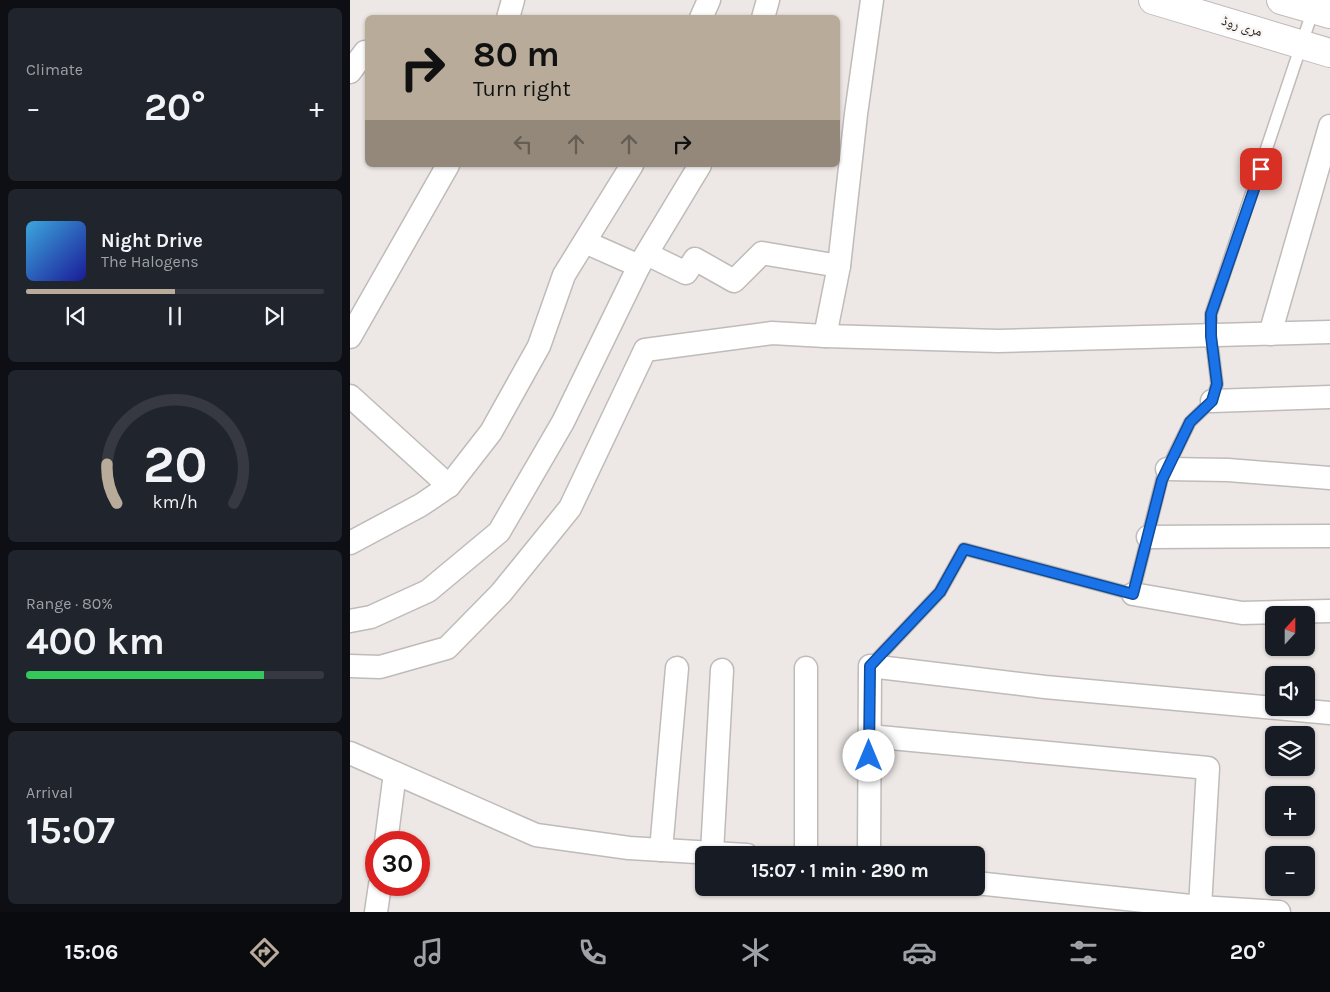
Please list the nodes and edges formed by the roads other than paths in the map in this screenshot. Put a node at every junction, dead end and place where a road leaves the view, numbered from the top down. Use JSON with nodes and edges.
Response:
{"nodes":[{"id":1,"x":513,"y":0,"type":"edge"},
{"id":2,"x":709,"y":0,"type":"edge"},
{"id":3,"x":768,"y":0,"type":"edge"},
{"id":4,"x":872,"y":0,"type":"edge"},
{"id":5,"x":1153,"y":0,"type":"edge"},
{"id":6,"x":1281,"y":0,"type":"edge"},
{"id":7,"x":1322,"y":11,"type":"edge"},
{"id":8,"x":509,"y":15,"type":"edge"},
{"id":9,"x":702,"y":15,"type":"edge"},
{"id":10,"x":764,"y":15,"type":"edge"},
{"id":11,"x":1302,"y":44,"type":"junction"},
{"id":12,"x":1330,"y":52,"type":"edge"},
{"id":13,"x":365,"y":53,"type":"edge"},
{"id":14,"x":350,"y":72,"type":"edge"},
{"id":15,"x":1330,"y":126,"type":"edge"},
{"id":16,"x":447,"y":167,"type":"edge"},
{"id":17,"x":631,"y":167,"type":"edge"},
{"id":18,"x":699,"y":167,"type":"edge"},
{"id":19,"x":585,"y":242,"type":"junction"},
{"id":20,"x":643,"y":260,"type":"junction"},
{"id":21,"x":839,"y":266,"type":"junction"},
{"id":22,"x":1330,"y":332,"type":"edge"},
{"id":23,"x":1270,"y":334,"type":"junction"},
{"id":24,"x":826,"y":336,"type":"junction"},
{"id":25,"x":1211,"y":336,"type":"junction"},
{"id":26,"x":350,"y":337,"type":"edge"},
{"id":27,"x":350,"y":396,"type":"edge"},
{"id":28,"x":1330,"y":397,"type":"edge"},
{"id":29,"x":1212,"y":401,"type":"junction"},
{"id":30,"x":1167,"y":469,"type":"junction"},
{"id":31,"x":1330,"y":478,"type":"edge"},
{"id":32,"x":449,"y":486,"type":"junction"},
{"id":33,"x":1330,"y":536,"type":"edge"},
{"id":34,"x":1148,"y":537,"type":"junction"},
{"id":35,"x":350,"y":543,"type":"edge"},
{"id":36,"x":1133,"y":594,"type":"junction"},
{"id":37,"x":1330,"y":611,"type":"edge"},
{"id":38,"x":350,"y":621,"type":"edge"},
{"id":39,"x":350,"y":666,"type":"edge"},
{"id":40,"x":870,"y":666,"type":"junction"},
{"id":41,"x":676,"y":668,"type":"dead end"},
{"id":42,"x":806,"y":668,"type":"dead end"},
{"id":43,"x":722,"y":670,"type":"dead end"},
{"id":44,"x":1330,"y":713,"type":"edge"},
{"id":45,"x":869,"y":736,"type":"junction"},
{"id":46,"x":350,"y":754,"type":"edge"},
{"id":47,"x":395,"y":772,"type":"junction"},
{"id":48,"x":387,"y":831,"type":"edge"},
{"id":49,"x":712,"y":846,"type":"edge"},
{"id":50,"x":806,"y":846,"type":"edge"},
{"id":51,"x":869,"y":846,"type":"edge"},
{"id":52,"x":661,"y":850,"type":"junction"},
{"id":53,"x":695,"y":852,"type":"edge"},
{"id":54,"x":985,"y":884,"type":"edge"},
{"id":55,"x":378,"y":896,"type":"edge"},
{"id":56,"x":1200,"y":907,"type":"junction"},
{"id":57,"x":376,"y":912,"type":"edge"},
{"id":58,"x":1279,"y":912,"type":"edge"}],
"edges":[{"from":1,"to":8,"type":"street"},
{"from":2,"to":9,"type":"street"},
{"from":3,"to":10,"type":"street"},
{"from":4,"to":21,"type":"street"},
{"from":5,"to":11,"type":"main road","name":"مری روڈ"},
{"from":6,"to":7,"type":"main road"},
{"from":7,"to":11,"type":"lane"},
{"from":11,"to":12,"type":"main road","name":"مری روڈ"},
{"from":11,"to":25,"type":"lane"},
{"from":13,"to":14,"type":"street"},
{"from":15,"to":23,"type":"street"},
{"from":16,"to":26,"type":"street"},
{"from":17,"to":19,"type":"street"},
{"from":18,"to":20,"type":"street"},
{"from":19,"to":20,"type":"street"},
{"from":19,"to":32,"type":"street"},
{"from":20,"to":21,"type":"street"},
{"from":20,"to":38,"type":"street"},
{"from":21,"to":24,"type":"street"},
{"from":22,"to":23,"type":"street"},
{"from":23,"to":25,"type":"street"},
{"from":24,"to":25,"type":"street"},
{"from":24,"to":39,"type":"street"},
{"from":25,"to":29,"type":"lane"},
{"from":27,"to":32,"type":"street"},
{"from":28,"to":29,"type":"street"},
{"from":29,"to":30,"type":"lane"},
{"from":30,"to":31,"type":"street"},
{"from":30,"to":34,"type":"lane"},
{"from":32,"to":35,"type":"street"},
{"from":33,"to":34,"type":"street"},
{"from":34,"to":36,"type":"lane"},
{"from":36,"to":37,"type":"street"},
{"from":36,"to":40,"type":"lane"},
{"from":40,"to":44,"type":"street"},
{"from":40,"to":45,"type":"street"},
{"from":41,"to":52,"type":"street"},
{"from":42,"to":50,"type":"street"},
{"from":43,"to":49,"type":"street"},
{"from":45,"to":51,"type":"street"},
{"from":45,"to":56,"type":"street"},
{"from":46,"to":47,"type":"street"},
{"from":47,"to":48,"type":"street"},
{"from":47,"to":52,"type":"street"},
{"from":52,"to":53,"type":"street"},
{"from":54,"to":56,"type":"street"},
{"from":55,"to":57,"type":"street"},
{"from":56,"to":58,"type":"street"}]}
